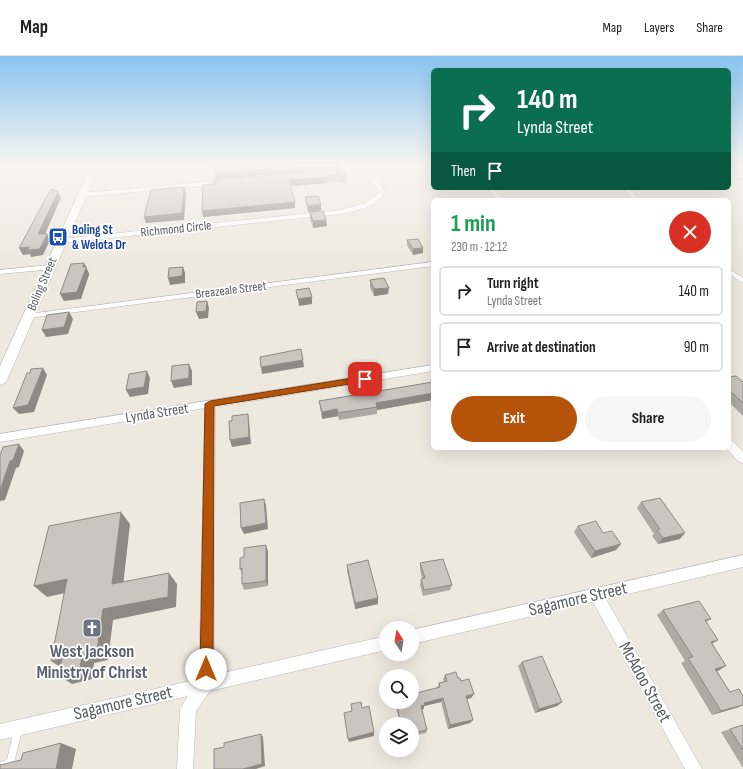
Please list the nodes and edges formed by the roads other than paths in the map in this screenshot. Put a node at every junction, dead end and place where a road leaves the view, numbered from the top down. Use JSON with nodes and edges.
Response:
{"nodes":[{"id":1,"x":80,"y":199,"type":"edge"},
{"id":2,"x":378,"y":199,"type":"edge"},
{"id":3,"x":61,"y":241,"type":"junction"},
{"id":4,"x":431,"y":264,"type":"edge"},
{"id":5,"x":50,"y":267,"type":"junction"},
{"id":6,"x":0,"y":272,"type":"edge"},
{"id":7,"x":731,"y":272,"type":"edge"},
{"id":8,"x":743,"y":281,"type":"edge"},
{"id":9,"x":29,"y":316,"type":"junction"},
{"id":10,"x":431,"y":368,"type":"edge"},
{"id":11,"x":0,"y":380,"type":"edge"},
{"id":12,"x":210,"y":404,"type":"junction"},
{"id":13,"x":0,"y":438,"type":"edge"},
{"id":14,"x":731,"y":446,"type":"edge"},
{"id":15,"x":743,"y":459,"type":"edge"},
{"id":16,"x":743,"y":561,"type":"edge"},
{"id":17,"x":596,"y":594,"type":"junction"},
{"id":18,"x":419,"y":634,"type":"edge"},
{"id":19,"x":379,"y":645,"type":"edge"},
{"id":20,"x":206,"y":684,"type":"junction"},
{"id":21,"x":19,"y":728,"type":"junction"},
{"id":22,"x":0,"y":732,"type":"edge"},
{"id":23,"x":0,"y":766,"type":"edge"},
{"id":24,"x":185,"y":769,"type":"edge"},
{"id":25,"x":694,"y":769,"type":"edge"}],
"edges":[{"from":1,"to":3,"type":"street","name":"Boling Street"},
{"from":2,"to":3,"type":"street","name":"Richmond Circle"},
{"from":3,"to":5,"type":"street","name":"Boling Street"},
{"from":4,"to":9,"type":"street","name":"Breazeale Street"},
{"from":5,"to":6,"type":"street"},
{"from":5,"to":9,"type":"street","name":"Boling Street"},
{"from":7,"to":8,"type":"street"},
{"from":9,"to":11,"type":"street","name":"Boling Street"},
{"from":10,"to":12,"type":"street","name":"Lynda Street"},
{"from":12,"to":13,"type":"street","name":"Lynda Street"},
{"from":12,"to":20,"type":"street"},
{"from":14,"to":15,"type":"street"},
{"from":16,"to":17,"type":"street","name":"Sagamore Street"},
{"from":17,"to":18,"type":"street","name":"Sagamore Street"},
{"from":17,"to":25,"type":"street","name":"McAdoo Street"},
{"from":19,"to":20,"type":"street","name":"Sagamore Street"},
{"from":20,"to":21,"type":"street","name":"Sagamore Street"},
{"from":20,"to":24,"type":"street"},
{"from":21,"to":22,"type":"street","name":"Sagamore Street"},
{"from":21,"to":23,"type":"lane"}]}
